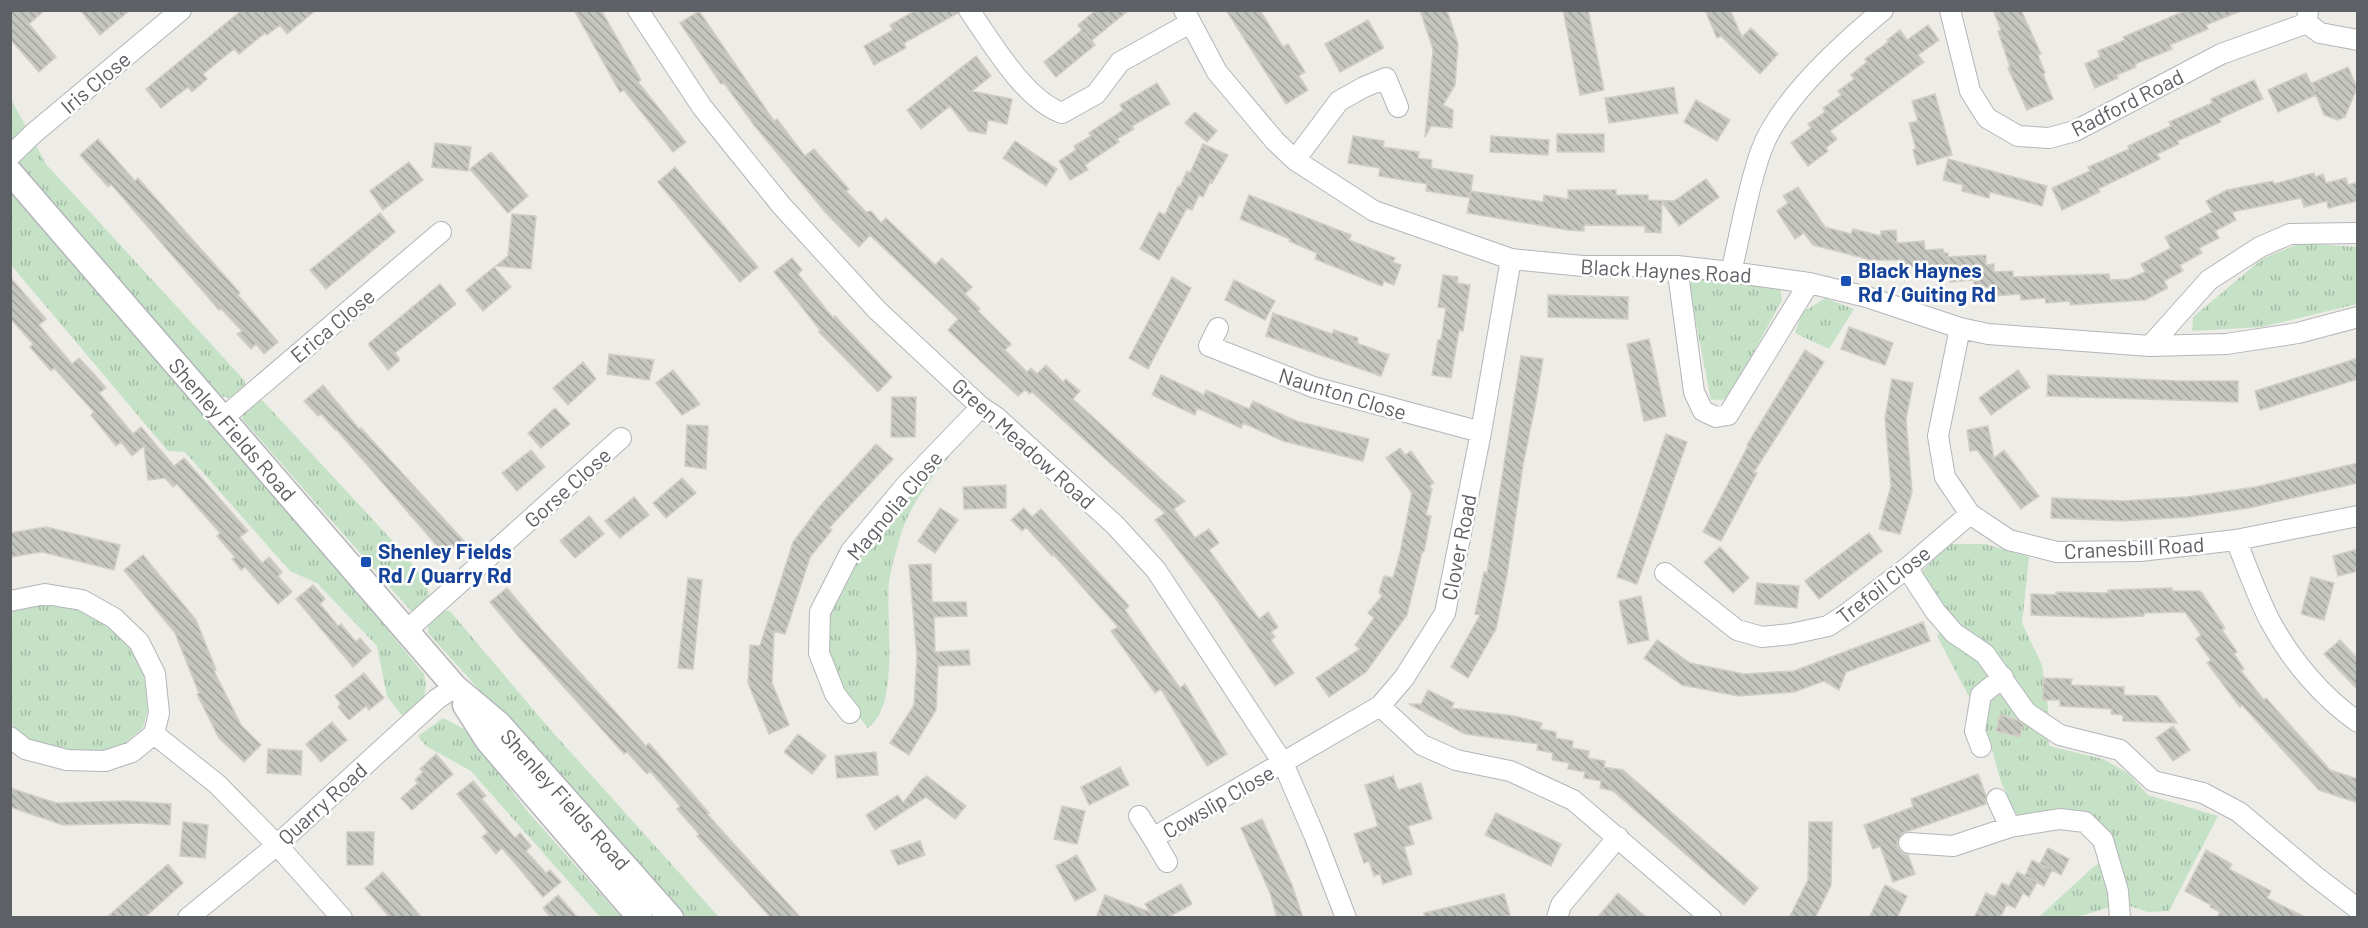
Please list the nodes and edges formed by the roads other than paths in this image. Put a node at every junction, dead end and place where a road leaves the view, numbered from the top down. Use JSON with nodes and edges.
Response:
{"nodes":[{"id":1,"x":181,"y":10,"type":"edge"},
{"id":2,"x":638,"y":10,"type":"edge"},
{"id":3,"x":969,"y":10,"type":"edge"},
{"id":4,"x":1883,"y":10,"type":"edge"},
{"id":5,"x":1950,"y":10,"type":"edge"},
{"id":6,"x":1187,"y":17,"type":"edge"},
{"id":7,"x":2308,"y":17,"type":"edge"},
{"id":8,"x":2358,"y":40,"type":"edge"},
{"id":9,"x":1398,"y":107,"type":"dead end"},
{"id":10,"x":10,"y":156,"type":"edge"},
{"id":11,"x":1295,"y":160,"type":"junction"},
{"id":12,"x":10,"y":172,"type":"edge"},
{"id":13,"x":441,"y":232,"type":"dead end"},
{"id":14,"x":2358,"y":233,"type":"edge"},
{"id":15,"x":1511,"y":259,"type":"junction"},
{"id":16,"x":1677,"y":267,"type":"junction"},
{"id":17,"x":1731,"y":272,"type":"junction"},
{"id":18,"x":1809,"y":283,"type":"junction"},
{"id":19,"x":2358,"y":317,"type":"edge"},
{"id":20,"x":1218,"y":328,"type":"dead end"},
{"id":21,"x":1960,"y":328,"type":"junction"},
{"id":22,"x":2150,"y":346,"type":"junction"},
{"id":23,"x":981,"y":407,"type":"junction"},
{"id":24,"x":223,"y":418,"type":"junction"},
{"id":25,"x":1480,"y":432,"type":"junction"},
{"id":26,"x":621,"y":438,"type":"dead end"},
{"id":27,"x":1970,"y":514,"type":"junction"},
{"id":28,"x":2358,"y":516,"type":"edge"},
{"id":29,"x":2235,"y":540,"type":"junction"},
{"id":30,"x":1907,"y":568,"type":"junction"},
{"id":31,"x":1665,"y":573,"type":"dead end"},
{"id":32,"x":10,"y":601,"type":"edge"},
{"id":33,"x":406,"y":631,"type":"junction"},
{"id":34,"x":2003,"y":676,"type":"junction"},
{"id":35,"x":455,"y":687,"type":"junction"},
{"id":36,"x":1380,"y":706,"type":"junction"},
{"id":37,"x":850,"y":712,"type":"dead end"},
{"id":38,"x":2358,"y":722,"type":"edge"},
{"id":39,"x":154,"y":734,"type":"junction"},
{"id":40,"x":10,"y":737,"type":"edge"},
{"id":41,"x":1981,"y":747,"type":"dead end"},
{"id":42,"x":1283,"y":763,"type":"junction"},
{"id":43,"x":1997,"y":799,"type":"dead end"},
{"id":44,"x":1139,"y":816,"type":"dead end"},
{"id":45,"x":2010,"y":827,"type":"junction"},
{"id":46,"x":1618,"y":837,"type":"junction"},
{"id":47,"x":1153,"y":838,"type":"junction"},
{"id":48,"x":1909,"y":843,"type":"dead end"},
{"id":49,"x":277,"y":845,"type":"junction"},
{"id":50,"x":1167,"y":862,"type":"dead end"},
{"id":51,"x":2358,"y":909,"type":"edge"},
{"id":52,"x":188,"y":918,"type":"edge"},
{"id":53,"x":342,"y":918,"type":"edge"},
{"id":54,"x":640,"y":918,"type":"edge"},
{"id":55,"x":671,"y":918,"type":"edge"},
{"id":56,"x":1346,"y":918,"type":"edge"},
{"id":57,"x":1557,"y":918,"type":"edge"},
{"id":58,"x":1711,"y":918,"type":"edge"},
{"id":59,"x":2120,"y":918,"type":"edge"}],
"edges":[{"from":1,"to":10,"type":"street","name":"Iris Close"},
{"from":2,"to":23,"type":"street","name":"Green Meadow Road"},
{"from":3,"to":6,"type":"street"},
{"from":4,"to":17,"type":"street"},
{"from":5,"to":7,"type":"street","name":"Radford Road"},
{"from":6,"to":11,"type":"street","name":"Black Haynes Road"},
{"from":7,"to":8,"type":"street","name":"Radford Road"},
{"from":9,"to":11,"type":"street"},
{"from":11,"to":15,"type":"street","name":"Black Haynes Road"},
{"from":12,"to":24,"type":"street","name":"Shenley Fields Road"},
{"from":13,"to":24,"type":"street","name":"Erica Close"},
{"from":14,"to":22,"type":"street"},
{"from":15,"to":16,"type":"street","name":"Black Haynes Road"},
{"from":15,"to":25,"type":"street","name":"Clover Road"},
{"from":16,"to":17,"type":"street","name":"Black Haynes Road"},
{"from":16,"to":18,"type":"street"},
{"from":17,"to":18,"type":"street","name":"Black Haynes Road"},
{"from":18,"to":21,"type":"street","name":"Black Haynes Road"},
{"from":19,"to":22,"type":"street","name":"Black Haynes Road"},
{"from":20,"to":25,"type":"street","name":"Naunton Close"},
{"from":21,"to":22,"type":"street","name":"Black Haynes Road"},
{"from":21,"to":27,"type":"street","name":"Cranesbill Road"},
{"from":23,"to":37,"type":"street","name":"Magnolia Close"},
{"from":23,"to":42,"type":"street","name":"Green Meadow Road"},
{"from":24,"to":33,"type":"street","name":"Shenley Fields Road"},
{"from":25,"to":36,"type":"street","name":"Clover Road"},
{"from":26,"to":33,"type":"street","name":"Gorse Close"},
{"from":27,"to":29,"type":"street","name":"Cranesbill Road"},
{"from":27,"to":30,"type":"street","name":"Trefoil Close"},
{"from":28,"to":29,"type":"street","name":"Cranesbill Road"},
{"from":29,"to":38,"type":"street"},
{"from":30,"to":31,"type":"street","name":"Trefoil Close"},
{"from":30,"to":34,"type":"street"},
{"from":32,"to":39,"type":"street"},
{"from":33,"to":35,"type":"street","name":"Shenley Fields Road"},
{"from":34,"to":41,"type":"street"},
{"from":34,"to":51,"type":"street"},
{"from":35,"to":49,"type":"street","name":"Quarry Road"},
{"from":35,"to":54,"type":"street","name":"Shenley Fields Road"},
{"from":35,"to":55,"type":"street","name":"Shenley Fields Road"},
{"from":36,"to":42,"type":"street","name":"Clover Road"},
{"from":36,"to":46,"type":"street"},
{"from":39,"to":40,"type":"street"},
{"from":39,"to":49,"type":"street"},
{"from":42,"to":47,"type":"street","name":"Cowslip Close"},
{"from":42,"to":56,"type":"street","name":"Green Meadow Road"},
{"from":43,"to":45,"type":"street"},
{"from":44,"to":47,"type":"street","name":"Cowslip Close"},
{"from":45,"to":48,"type":"street"},
{"from":45,"to":59,"type":"street"},
{"from":46,"to":57,"type":"street"},
{"from":46,"to":58,"type":"street"},
{"from":47,"to":50,"type":"street","name":"Cowslip Close"},
{"from":49,"to":52,"type":"street","name":"Quarry Road"},
{"from":49,"to":53,"type":"street"}]}
